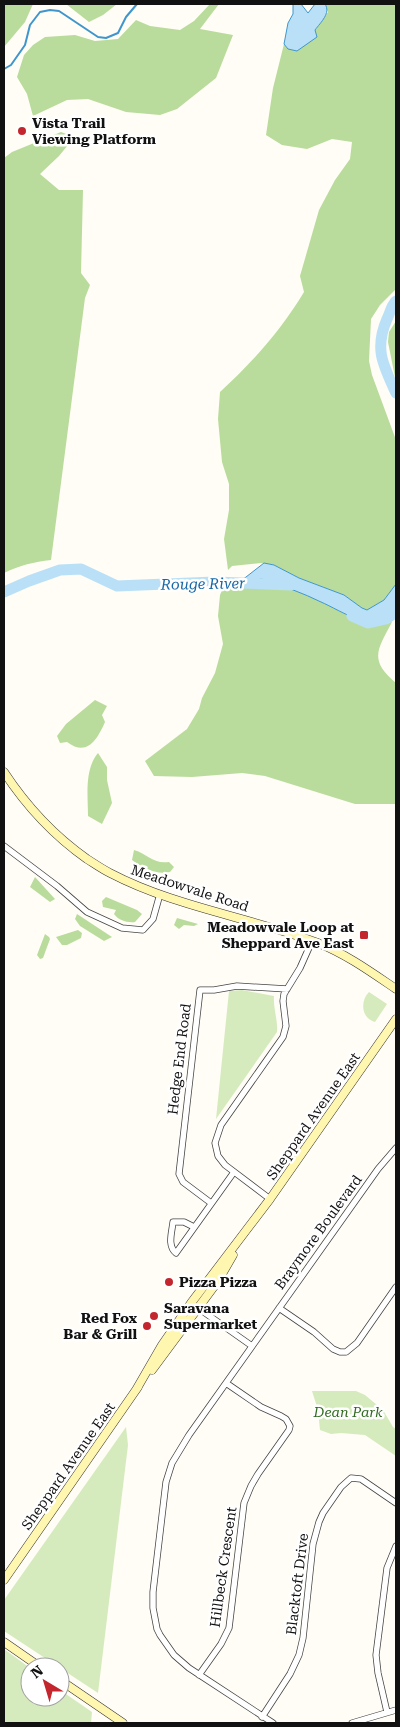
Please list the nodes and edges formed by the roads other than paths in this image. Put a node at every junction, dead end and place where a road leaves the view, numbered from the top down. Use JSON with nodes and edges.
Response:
{"nodes":[{"id":1,"x":4,"y":772,"type":"edge"},
{"id":2,"x":4,"y":846,"type":"edge"},
{"id":3,"x":160,"y":894,"type":"junction"},
{"id":4,"x":312,"y":941,"type":"junction"},
{"id":5,"x":396,"y":988,"type":"edge"},
{"id":6,"x":287,"y":989,"type":"junction"},
{"id":7,"x":396,"y":1020,"type":"edge"},
{"id":8,"x":396,"y":1148,"type":"edge"},
{"id":9,"x":234,"y":1172,"type":"junction"},
{"id":10,"x":270,"y":1199,"type":"junction"},
{"id":11,"x":212,"y":1203,"type":"junction"},
{"id":12,"x":194,"y":1227,"type":"junction"},
{"id":13,"x":250,"y":1227,"type":"junction"},
{"id":14,"x":396,"y":1287,"type":"edge"},
{"id":15,"x":191,"y":1303,"type":"junction"},
{"id":16,"x":198,"y":1308,"type":"junction"},
{"id":17,"x":279,"y":1308,"type":"junction"},
{"id":18,"x":252,"y":1346,"type":"junction"},
{"id":19,"x":226,"y":1383,"type":"junction"},
{"id":20,"x":136,"y":1390,"type":"junction"},
{"id":21,"x":396,"y":1503,"type":"edge"},
{"id":22,"x":396,"y":1546,"type":"edge"},
{"id":23,"x":4,"y":1580,"type":"edge"},
{"id":24,"x":4,"y":1642,"type":"edge"},
{"id":25,"x":26,"y":1657,"type":"edge"},
{"id":26,"x":200,"y":1675,"type":"junction"},
{"id":27,"x":70,"y":1687,"type":"edge"},
{"id":28,"x":396,"y":1710,"type":"edge"},
{"id":29,"x":387,"y":1712,"type":"junction"},
{"id":30,"x":262,"y":1717,"type":"junction"},
{"id":31,"x":123,"y":1723,"type":"edge"},
{"id":32,"x":273,"y":1723,"type":"edge"},
{"id":33,"x":352,"y":1723,"type":"edge"}],
"edges":[{"from":1,"to":3,"type":"main road","name":"Meadowvale Road"},
{"from":2,"to":3,"type":"street"},
{"from":3,"to":4,"type":"main road","name":"Meadowvale Road"},
{"from":4,"to":5,"type":"main road","name":"Meadowvale Road"},
{"from":4,"to":6,"type":"street"},
{"from":6,"to":9,"type":"street"},
{"from":6,"to":11,"type":"street","name":"Hedge End Road"},
{"from":7,"to":10,"type":"main road","name":"Sheppard Avenue East"},
{"from":8,"to":17,"type":"street","name":"Braymore Boulevard"},
{"from":9,"to":10,"type":"street"},
{"from":9,"to":11,"type":"street"},
{"from":10,"to":13,"type":"main road","name":"Sheppard Avenue East"},
{"from":11,"to":12,"type":"street"},
{"from":12,"to":12,"type":"street"},
{"from":13,"to":15,"type":"main road","name":"Sheppard Avenue East"},
{"from":13,"to":16,"type":"main road","name":"Sheppard Avenue East"},
{"from":14,"to":17,"type":"street"},
{"from":15,"to":16,"type":"street"},
{"from":15,"to":20,"type":"main road","name":"Sheppard Avenue East"},
{"from":16,"to":18,"type":"street"},
{"from":16,"to":20,"type":"main road","name":"Sheppard Avenue East"},
{"from":17,"to":18,"type":"street","name":"Braymore Boulevard"},
{"from":18,"to":19,"type":"street","name":"Braymore Boulevard"},
{"from":19,"to":26,"type":"street","name":"Braymore Boulevard"},
{"from":19,"to":26,"type":"street","name":"Hillbeck Crescent"},
{"from":20,"to":23,"type":"main road","name":"Sheppard Avenue East"},
{"from":21,"to":30,"type":"street","name":"Blacktoft Drive"},
{"from":22,"to":29,"type":"street"},
{"from":24,"to":25,"type":"main road"},
{"from":26,"to":30,"type":"street","name":"Braymore Boulevard"},
{"from":27,"to":31,"type":"main road"},
{"from":28,"to":29,"type":"street"},
{"from":29,"to":33,"type":"street"},
{"from":30,"to":32,"type":"street","name":"Braymore Boulevard"}]}
